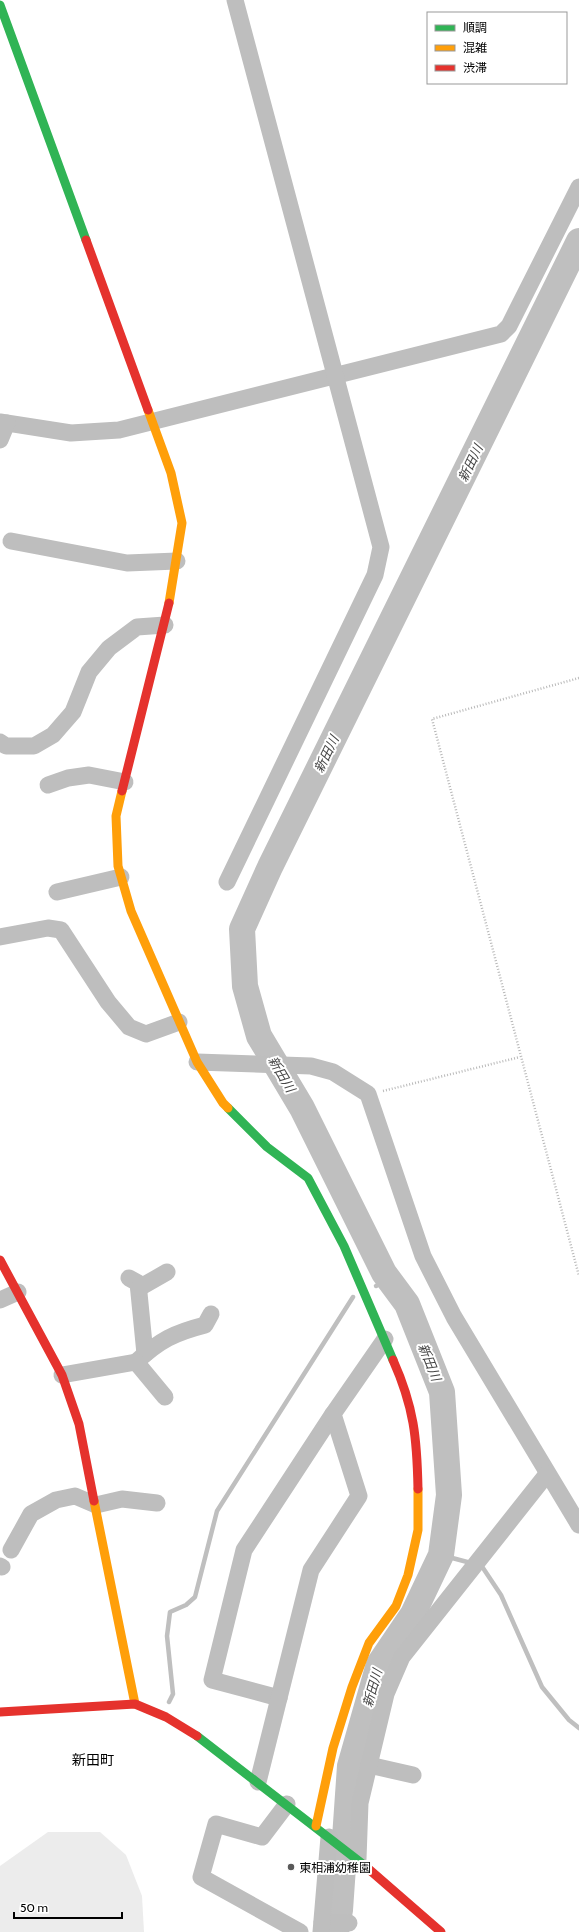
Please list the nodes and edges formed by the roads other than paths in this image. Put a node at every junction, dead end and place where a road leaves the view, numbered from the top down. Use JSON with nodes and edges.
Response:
{"nodes":[{"id":1,"x":235,"y":0,"type":"edge"},
{"id":2,"x":0,"y":5,"type":"edge"},
{"id":3,"x":579,"y":187,"type":"edge"},
{"id":4,"x":336,"y":376,"type":"junction"},
{"id":5,"x":3,"y":422,"type":"edge"},
{"id":6,"x":153,"y":423,"type":"junction"},
{"id":7,"x":0,"y":440,"type":"edge"},
{"id":8,"x":11,"y":540,"type":"dead end"},
{"id":9,"x":176,"y":561,"type":"junction"},
{"id":10,"x":165,"y":625,"type":"junction"},
{"id":11,"x":3,"y":748,"type":"edge"},
{"id":12,"x":125,"y":782,"type":"junction"},
{"id":13,"x":48,"y":785,"type":"dead end"},
{"id":14,"x":121,"y":877,"type":"junction"},
{"id":15,"x":227,"y":882,"type":"dead end"},
{"id":16,"x":57,"y":892,"type":"dead end"},
{"id":17,"x":0,"y":937,"type":"edge"},
{"id":18,"x":180,"y":1022,"type":"junction"},
{"id":19,"x":197,"y":1062,"type":"junction"},
{"id":20,"x":0,"y":1260,"type":"edge"},
{"id":21,"x":167,"y":1272,"type":"dead end"},
{"id":22,"x":18,"y":1292,"type":"junction"},
{"id":23,"x":0,"y":1300,"type":"edge"},
{"id":24,"x":213,"y":1320,"type":"dead end"},
{"id":25,"x":385,"y":1339,"type":"junction"},
{"id":26,"x":140,"y":1358,"type":"junction"},
{"id":27,"x":62,"y":1375,"type":"junction"},
{"id":28,"x":165,"y":1397,"type":"dead end"},
{"id":29,"x":333,"y":1414,"type":"junction"},
{"id":30,"x":547,"y":1474,"type":"junction"},
{"id":31,"x":157,"y":1503,"type":"dead end"},
{"id":32,"x":96,"y":1505,"type":"junction"},
{"id":33,"x":579,"y":1525,"type":"edge"},
{"id":34,"x":11,"y":1550,"type":"dead end"},
{"id":35,"x":279,"y":1698,"type":"junction"},
{"id":36,"x":135,"y":1704,"type":"junction"},
{"id":37,"x":0,"y":1712,"type":"edge"},
{"id":38,"x":369,"y":1764,"type":"junction"},
{"id":39,"x":413,"y":1775,"type":"dead end"},
{"id":40,"x":258,"y":1782,"type":"junction"},
{"id":41,"x":287,"y":1804,"type":"junction"},
{"id":42,"x":316,"y":1826,"type":"junction"},
{"id":43,"x":332,"y":1840,"type":"junction"},
{"id":44,"x":354,"y":1856,"type":"junction"},
{"id":45,"x":350,"y":1923,"type":"dead end"},
{"id":46,"x":322,"y":1925,"type":"edge"},
{"id":47,"x":300,"y":1932,"type":"edge"},
{"id":48,"x":441,"y":1932,"type":"edge"}],
"edges":[{"from":1,"to":4,"type":"street"},
{"from":2,"to":6,"type":"street"},
{"from":3,"to":4,"type":"street"},
{"from":4,"to":6,"type":"street"},
{"from":4,"to":15,"type":"street"},
{"from":5,"to":6,"type":"street"},
{"from":5,"to":7,"type":"street"},
{"from":6,"to":9,"type":"street"},
{"from":8,"to":9,"type":"street"},
{"from":9,"to":10,"type":"street"},
{"from":10,"to":11,"type":"street"},
{"from":10,"to":12,"type":"street"},
{"from":12,"to":13,"type":"street"},
{"from":12,"to":14,"type":"street"},
{"from":14,"to":16,"type":"street"},
{"from":14,"to":18,"type":"street"},
{"from":17,"to":18,"type":"street"},
{"from":18,"to":19,"type":"street"},
{"from":19,"to":25,"type":"street"},
{"from":19,"to":30,"type":"street"},
{"from":20,"to":22,"type":"street"},
{"from":21,"to":26,"type":"street"},
{"from":22,"to":23,"type":"street"},
{"from":22,"to":27,"type":"street"},
{"from":24,"to":26,"type":"street"},
{"from":25,"to":29,"type":"street"},
{"from":25,"to":42,"type":"street"},
{"from":26,"to":27,"type":"street"},
{"from":26,"to":28,"type":"street"},
{"from":27,"to":32,"type":"street"},
{"from":29,"to":35,"type":"street"},
{"from":29,"to":35,"type":"street"},
{"from":30,"to":33,"type":"street"},
{"from":30,"to":38,"type":"street"},
{"from":31,"to":32,"type":"street"},
{"from":32,"to":34,"type":"street"},
{"from":32,"to":36,"type":"street"},
{"from":35,"to":40,"type":"street"},
{"from":36,"to":37,"type":"street"},
{"from":36,"to":40,"type":"street"},
{"from":38,"to":39,"type":"street"},
{"from":38,"to":44,"type":"street"},
{"from":40,"to":41,"type":"street"},
{"from":41,"to":42,"type":"street"},
{"from":41,"to":47,"type":"street"},
{"from":42,"to":43,"type":"street"},
{"from":43,"to":44,"type":"street"},
{"from":43,"to":46,"type":"street"},
{"from":44,"to":48,"type":"street"},
{"from":45,"to":46,"type":"street"}]}
